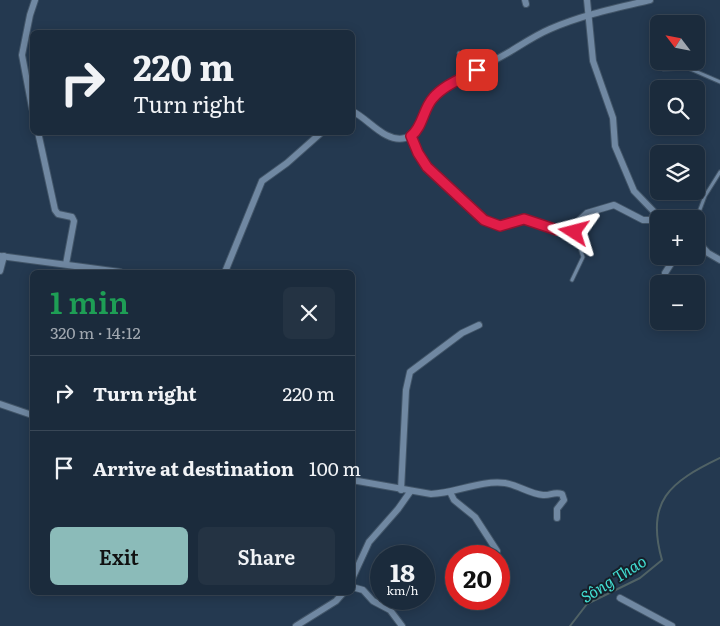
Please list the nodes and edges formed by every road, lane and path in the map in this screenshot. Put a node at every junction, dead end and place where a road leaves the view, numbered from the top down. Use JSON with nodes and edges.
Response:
{"nodes":[{"id":1,"x":35,"y":0,"type":"edge"},
{"id":2,"x":588,"y":0,"type":"edge"},
{"id":3,"x":650,"y":0,"type":"edge"},
{"id":4,"x":589,"y":15,"type":"junction"},
{"id":5,"x":459,"y":53,"type":"dead end"},
{"id":6,"x":477,"y":70,"type":"junction"},
{"id":7,"x":693,"y":70,"type":"edge"},
{"id":8,"x":720,"y":82,"type":"edge"},
{"id":9,"x":30,"y":97,"type":"edge"},
{"id":10,"x":355,"y":113,"type":"edge"},
{"id":11,"x":39,"y":135,"type":"edge"},
{"id":12,"x":319,"y":135,"type":"edge"},
{"id":13,"x":411,"y":136,"type":"junction"},
{"id":14,"x":720,"y":172,"type":"edge"},
{"id":15,"x":651,"y":210,"type":"edge"},
{"id":16,"x":700,"y":210,"type":"edge"},
{"id":17,"x":650,"y":220,"type":"edge"},
{"id":18,"x":573,"y":226,"type":"junction"},
{"id":19,"x":705,"y":248,"type":"edge"},
{"id":20,"x":2,"y":256,"type":"edge"},
{"id":21,"x":720,"y":260,"type":"edge"},
{"id":22,"x":66,"y":264,"type":"junction"},
{"id":23,"x":106,"y":270,"type":"edge"},
{"id":24,"x":226,"y":270,"type":"edge"},
{"id":25,"x":0,"y":271,"type":"edge"},
{"id":26,"x":572,"y":280,"type":"dead end"},
{"id":27,"x":479,"y":325,"type":"dead end"},
{"id":28,"x":0,"y":404,"type":"edge"},
{"id":29,"x":30,"y":414,"type":"edge"},
{"id":30,"x":355,"y":481,"type":"edge"},
{"id":31,"x":401,"y":490,"type":"junction"},
{"id":32,"x":410,"y":492,"type":"junction"},
{"id":33,"x":450,"y":492,"type":"junction"},
{"id":34,"x":557,"y":518,"type":"dead end"},
{"id":35,"x":493,"y":545,"type":"edge"},
{"id":36,"x":355,"y":572,"type":"edge"},
{"id":37,"x":355,"y":588,"type":"edge"},
{"id":38,"x":341,"y":595,"type":"edge"},
{"id":39,"x":620,"y":598,"type":"dead end"},
{"id":40,"x":296,"y":626,"type":"edge"},
{"id":41,"x":402,"y":626,"type":"edge"},
{"id":42,"x":672,"y":626,"type":"edge"}],
"edges":[{"from":1,"to":9,"type":"street"},
{"from":2,"to":4,"type":"street"},
{"from":3,"to":4,"type":"street"},
{"from":4,"to":6,"type":"street"},
{"from":4,"to":15,"type":"street"},
{"from":5,"to":6,"type":"lane"},
{"from":6,"to":13,"type":"street"},
{"from":7,"to":8,"type":"lane"},
{"from":10,"to":13,"type":"street"},
{"from":11,"to":22,"type":"street"},
{"from":12,"to":24,"type":"street"},
{"from":13,"to":18,"type":"street"},
{"from":14,"to":16,"type":"lane"},
{"from":17,"to":18,"type":"street"},
{"from":18,"to":26,"type":"lane"},
{"from":19,"to":21,"type":"street"},
{"from":20,"to":22,"type":"street"},
{"from":20,"to":25,"type":"street"},
{"from":22,"to":23,"type":"street"},
{"from":27,"to":31,"type":"street"},
{"from":28,"to":29,"type":"street"},
{"from":30,"to":31,"type":"street"},
{"from":31,"to":32,"type":"street"},
{"from":32,"to":33,"type":"street"},
{"from":32,"to":36,"type":"street"},
{"from":33,"to":34,"type":"street"},
{"from":33,"to":35,"type":"street"},
{"from":37,"to":41,"type":"street"},
{"from":38,"to":40,"type":"street"},
{"from":39,"to":42,"type":"street"}]}
